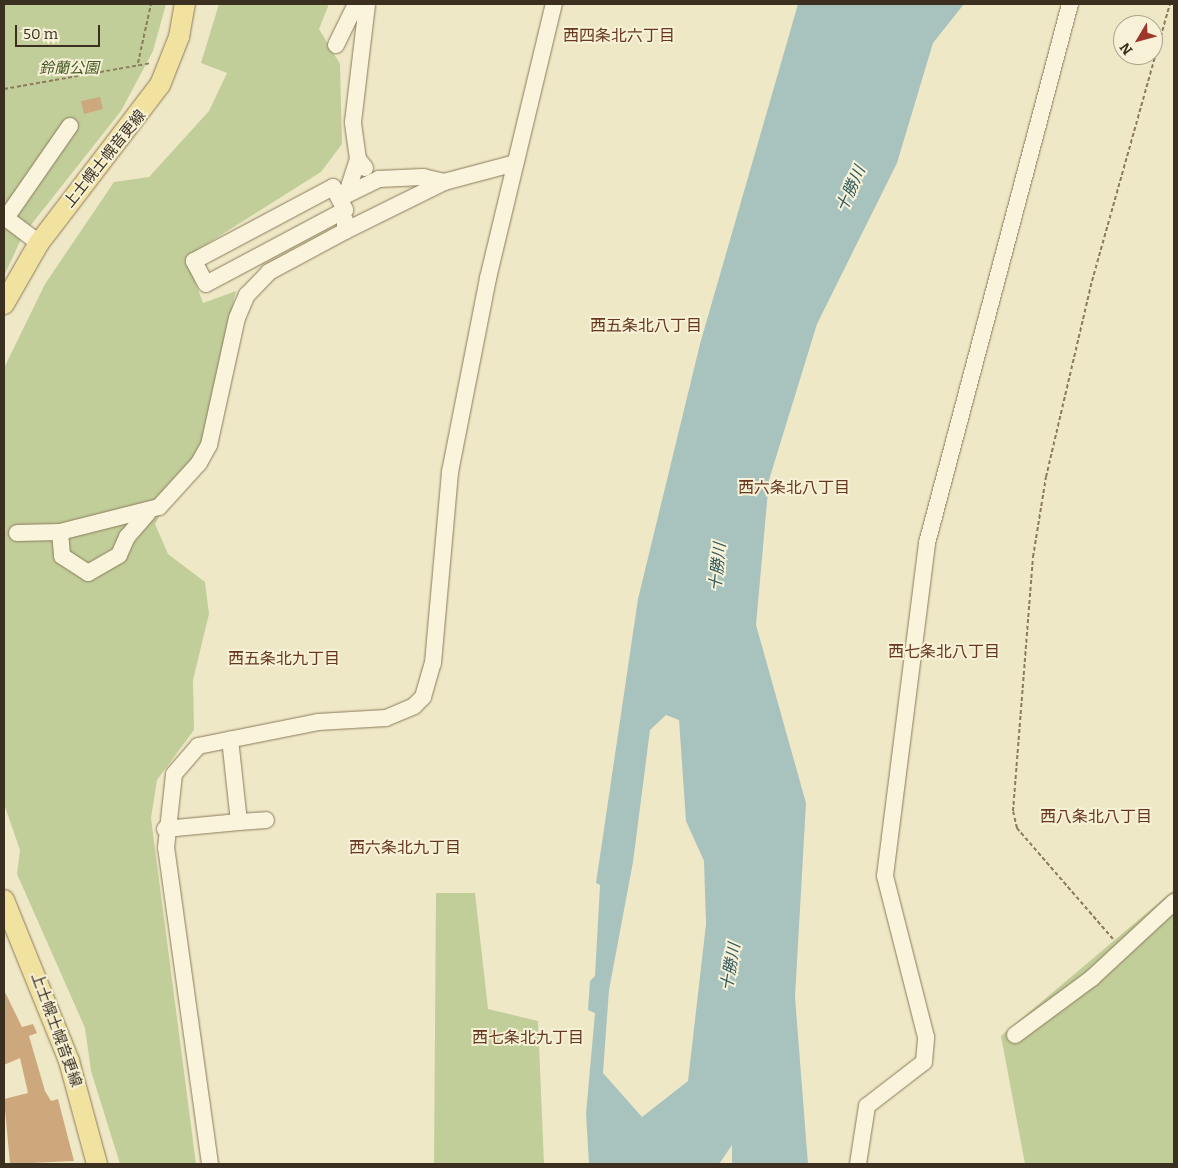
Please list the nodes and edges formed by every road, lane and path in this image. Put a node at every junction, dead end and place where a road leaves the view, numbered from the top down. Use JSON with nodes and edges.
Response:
{"nodes":[{"id":1,"x":151,"y":4,"type":"edge"},
{"id":2,"x":185,"y":4,"type":"edge"},
{"id":3,"x":356,"y":4,"type":"edge"},
{"id":4,"x":367,"y":4,"type":"edge"},
{"id":5,"x":554,"y":4,"type":"edge"},
{"id":6,"x":1070,"y":4,"type":"edge"},
{"id":7,"x":1170,"y":4,"type":"edge"},
{"id":8,"x":336,"y":45,"type":"dead end"},
{"id":9,"x":168,"y":62,"type":"junction"},
{"id":10,"x":138,"y":63,"type":"junction"},
{"id":11,"x":4,"y":90,"type":"edge"},
{"id":12,"x":70,"y":126,"type":"dead end"},
{"id":13,"x":358,"y":159,"type":"junction"},
{"id":14,"x":516,"y":163,"type":"junction"},
{"id":15,"x":379,"y":179,"type":"junction"},
{"id":16,"x":444,"y":182,"type":"junction"},
{"id":17,"x":315,"y":197,"type":"junction"},
{"id":18,"x":346,"y":203,"type":"junction"},
{"id":19,"x":328,"y":220,"type":"junction"},
{"id":20,"x":345,"y":231,"type":"junction"},
{"id":21,"x":39,"y":243,"type":"junction"},
{"id":22,"x":4,"y":304,"type":"edge"},
{"id":23,"x":148,"y":513,"type":"junction"},
{"id":24,"x":60,"y":532,"type":"junction"},
{"id":25,"x":17,"y":533,"type":"dead end"},
{"id":26,"x":230,"y":739,"type":"junction"},
{"id":27,"x":266,"y":820,"type":"dead end"},
{"id":28,"x":238,"y":822,"type":"junction"},
{"id":29,"x":165,"y":829,"type":"junction"},
{"id":30,"x":4,"y":900,"type":"edge"},
{"id":31,"x":1174,"y":902,"type":"edge"},
{"id":32,"x":11,"y":933,"type":"edge"},
{"id":33,"x":1123,"y":950,"type":"junction"},
{"id":34,"x":1015,"y":1036,"type":"dead end"},
{"id":35,"x":97,"y":1164,"type":"edge"},
{"id":36,"x":210,"y":1164,"type":"edge"},
{"id":37,"x":858,"y":1164,"type":"edge"}],
"edges":[{"from":1,"to":10,"type":"path"},
{"from":2,"to":9,"type":"main road","name":"上士幌士幌音更線"},
{"from":3,"to":8,"type":"street"},
{"from":4,"to":13,"type":"street"},
{"from":5,"to":14,"type":"street"},
{"from":6,"to":37,"type":"street"},
{"from":7,"to":33,"type":"path"},
{"from":9,"to":10,"type":"path"},
{"from":9,"to":21,"type":"main road","name":"上士幌士幌音更線"},
{"from":10,"to":11,"type":"path"},
{"from":12,"to":21,"type":"street"},
{"from":13,"to":15,"type":"street"},
{"from":13,"to":18,"type":"street"},
{"from":14,"to":16,"type":"street"},
{"from":14,"to":26,"type":"street"},
{"from":15,"to":16,"type":"street"},
{"from":15,"to":18,"type":"street"},
{"from":16,"to":20,"type":"street"},
{"from":17,"to":18,"type":"street"},
{"from":17,"to":19,"type":"street"},
{"from":17,"to":19,"type":"street"},
{"from":18,"to":19,"type":"street"},
{"from":18,"to":20,"type":"street"},
{"from":20,"to":23,"type":"street"},
{"from":21,"to":22,"type":"main road","name":"上士幌士幌音更線"},
{"from":23,"to":24,"type":"street"},
{"from":23,"to":24,"type":"street"},
{"from":24,"to":25,"type":"street"},
{"from":26,"to":28,"type":"street"},
{"from":26,"to":29,"type":"street"},
{"from":27,"to":28,"type":"street"},
{"from":28,"to":29,"type":"street"},
{"from":29,"to":36,"type":"street"},
{"from":30,"to":32,"type":"main road","name":"上士幌士幌音更線"},
{"from":31,"to":33,"type":"street"},
{"from":32,"to":35,"type":"main road","name":"上士幌士幌音更線"},
{"from":33,"to":34,"type":"street"}]}
